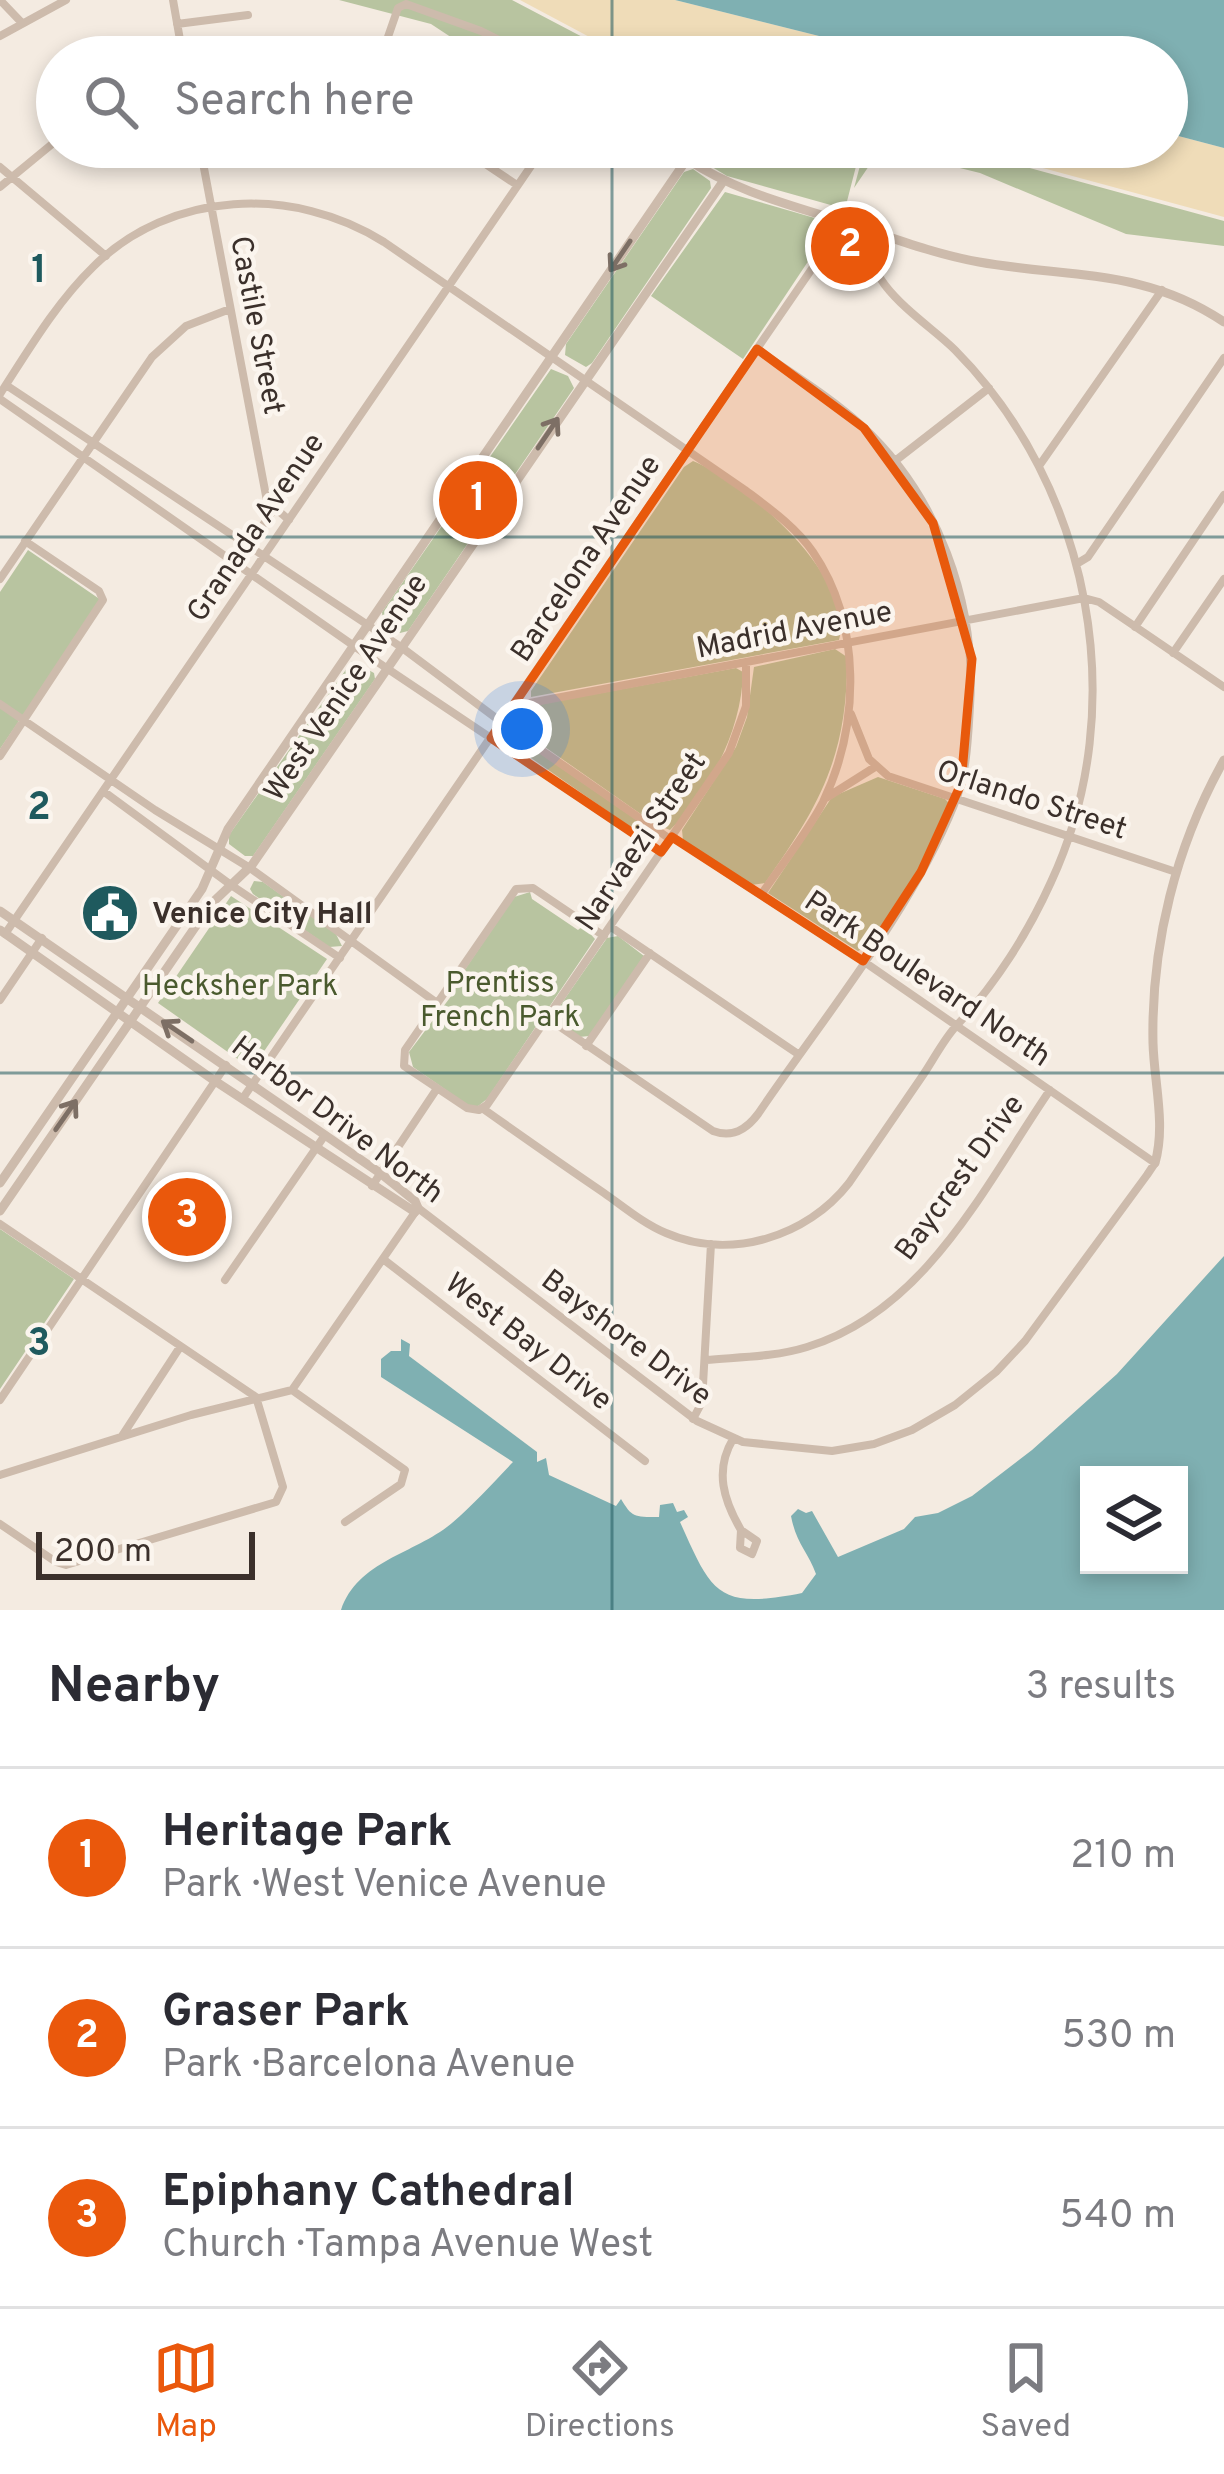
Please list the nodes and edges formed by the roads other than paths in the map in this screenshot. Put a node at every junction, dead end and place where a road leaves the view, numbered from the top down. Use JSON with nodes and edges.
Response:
{"nodes":[{"id":1,"x":0,"y":0,"type":"edge"},
{"id":2,"x":66,"y":0,"type":"edge"},
{"id":3,"x":172,"y":0,"type":"edge"},
{"id":4,"x":248,"y":15,"type":"dead end"},
{"id":5,"x":22,"y":22,"type":"junction"},
{"id":6,"x":177,"y":24,"type":"junction"},
{"id":7,"x":0,"y":36,"type":"edge"},
{"id":8,"x":179,"y":36,"type":"edge"},
{"id":9,"x":388,"y":36,"type":"edge"},
{"id":10,"x":491,"y":36,"type":"edge"},
{"id":11,"x":36,"y":156,"type":"edge"},
{"id":12,"x":0,"y":167,"type":"edge"},
{"id":13,"x":204,"y":168,"type":"edge"},
{"id":14,"x":492,"y":168,"type":"edge"},
{"id":15,"x":529,"y":168,"type":"edge"},
{"id":16,"x":681,"y":168,"type":"edge"},
{"id":17,"x":701,"y":168,"type":"edge"},
{"id":18,"x":11,"y":175,"type":"junction"},
{"id":19,"x":722,"y":182,"type":"junction"},
{"id":20,"x":517,"y":185,"type":"junction"},
{"id":21,"x":0,"y":187,"type":"edge"},
{"id":22,"x":211,"y":206,"type":"junction"},
{"id":23,"x":844,"y":222,"type":"junction"},
{"id":24,"x":871,"y":231,"type":"junction"},
{"id":25,"x":106,"y":256,"type":"junction"},
{"id":26,"x":449,"y":286,"type":"junction"},
{"id":27,"x":1162,"y":289,"type":"junction"},
{"id":28,"x":230,"y":310,"type":"junction"},
{"id":29,"x":1224,"y":322,"type":"edge"},
{"id":30,"x":757,"y":350,"type":"junction"},
{"id":31,"x":551,"y":357,"type":"junction"},
{"id":32,"x":1224,"y":358,"type":"edge"},
{"id":33,"x":585,"y":380,"type":"junction"},
{"id":34,"x":6,"y":385,"type":"junction"},
{"id":35,"x":989,"y":388,"type":"junction"},
{"id":36,"x":0,"y":397,"type":"edge"},
{"id":37,"x":93,"y":443,"type":"junction"},
{"id":38,"x":688,"y":449,"type":"junction"},
{"id":39,"x":84,"y":456,"type":"junction"},
{"id":40,"x":895,"y":460,"type":"junction"},
{"id":41,"x":1040,"y":466,"type":"junction"},
{"id":42,"x":1224,"y":495,"type":"edge"},
{"id":43,"x":274,"y":509,"type":"junction"},
{"id":44,"x":289,"y":520,"type":"junction"},
{"id":45,"x":25,"y":542,"type":"junction"},
{"id":46,"x":248,"y":548,"type":"junction"},
{"id":47,"x":264,"y":556,"type":"junction"},
{"id":48,"x":237,"y":563,"type":"junction"},
{"id":49,"x":1078,"y":563,"type":"junction"},
{"id":50,"x":252,"y":574,"type":"junction"},
{"id":51,"x":0,"y":579,"type":"edge"},
{"id":52,"x":1224,"y":579,"type":"edge"},
{"id":53,"x":1084,"y":598,"type":"junction"},
{"id":54,"x":967,"y":621,"type":"junction"},
{"id":55,"x":368,"y":625,"type":"junction"},
{"id":56,"x":1136,"y":627,"type":"junction"},
{"id":57,"x":848,"y":643,"type":"junction"},
{"id":58,"x":354,"y":646,"type":"junction"},
{"id":59,"x":401,"y":647,"type":"junction"},
{"id":60,"x":1173,"y":653,"type":"junction"},
{"id":61,"x":746,"y":662,"type":"junction"},
{"id":62,"x":387,"y":668,"type":"junction"},
{"id":63,"x":1224,"y":687,"type":"edge"},
{"id":64,"x":0,"y":704,"type":"edge"},
{"id":65,"x":513,"y":706,"type":"junction"},
{"id":66,"x":849,"y":707,"type":"junction"},
{"id":67,"x":23,"y":720,"type":"junction"},
{"id":68,"x":502,"y":721,"type":"junction"},
{"id":69,"x":490,"y":738,"type":"junction"},
{"id":70,"x":0,"y":756,"type":"edge"},
{"id":71,"x":1224,"y":760,"type":"edge"},
{"id":72,"x":875,"y":767,"type":"junction"},
{"id":73,"x":111,"y":780,"type":"junction"},
{"id":74,"x":104,"y":791,"type":"junction"},
{"id":75,"x":957,"y":800,"type":"junction"},
{"id":76,"x":823,"y":801,"type":"junction"},
{"id":77,"x":1069,"y":836,"type":"junction"},
{"id":78,"x":671,"y":838,"type":"junction"},
{"id":79,"x":219,"y":846,"type":"junction"},
{"id":80,"x":662,"y":852,"type":"junction"},
{"id":81,"x":250,"y":868,"type":"junction"},
{"id":82,"x":209,"y":869,"type":"junction"},
{"id":83,"x":1176,"y":872,"type":"junction"},
{"id":84,"x":231,"y":885,"type":"junction"},
{"id":85,"x":761,"y":895,"type":"junction"},
{"id":86,"x":0,"y":911,"type":"edge"},
{"id":87,"x":14,"y":921,"type":"junction"},
{"id":88,"x":608,"y":931,"type":"junction"},
{"id":89,"x":2,"y":932,"type":"edge"},
{"id":90,"x":42,"y":938,"type":"junction"},
{"id":91,"x":352,"y":941,"type":"junction"},
{"id":92,"x":650,"y":953,"type":"junction"},
{"id":93,"x":31,"y":954,"type":"junction"},
{"id":94,"x":340,"y":958,"type":"junction"},
{"id":95,"x":863,"y":961,"type":"junction"},
{"id":96,"x":127,"y":997,"type":"junction"},
{"id":97,"x":0,"y":1000,"type":"edge"},
{"id":98,"x":437,"y":1003,"type":"junction"},
{"id":99,"x":141,"y":1006,"type":"junction"},
{"id":100,"x":116,"y":1013,"type":"junction"},
{"id":101,"x":547,"y":1018,"type":"junction"},
{"id":102,"x":130,"y":1023,"type":"junction"},
{"id":103,"x":957,"y":1025,"type":"junction"},
{"id":104,"x":586,"y":1046,"type":"junction"},
{"id":105,"x":799,"y":1054,"type":"junction"},
{"id":106,"x":226,"y":1065,"type":"junction"},
{"id":107,"x":215,"y":1081,"type":"junction"},
{"id":108,"x":253,"y":1084,"type":"junction"},
{"id":109,"x":436,"y":1090,"type":"junction"},
{"id":110,"x":1050,"y":1090,"type":"junction"},
{"id":111,"x":243,"y":1098,"type":"junction"},
{"id":112,"x":482,"y":1108,"type":"junction"},
{"id":113,"x":325,"y":1135,"type":"junction"},
{"id":114,"x":316,"y":1148,"type":"junction"},
{"id":115,"x":1155,"y":1163,"type":"junction"},
{"id":116,"x":380,"y":1174,"type":"junction"},
{"id":117,"x":0,"y":1183,"type":"edge"},
{"id":118,"x":372,"y":1186,"type":"junction"},
{"id":119,"x":417,"y":1210,"type":"junction"},
{"id":120,"x":0,"y":1211,"type":"edge"},
{"id":121,"x":0,"y":1224,"type":"edge"},
{"id":122,"x":460,"y":1240,"type":"joint"},
{"id":123,"x":711,"y":1244,"type":"junction"},
{"id":124,"x":383,"y":1259,"type":"junction"},
{"id":125,"x":81,"y":1279,"type":"junction"},
{"id":126,"x":225,"y":1280,"type":"dead end"},
{"id":127,"x":180,"y":1347,"type":"junction"},
{"id":128,"x":706,"y":1360,"type":"junction"},
{"id":129,"x":292,"y":1390,"type":"junction"},
{"id":130,"x":256,"y":1397,"type":"junction"},
{"id":131,"x":0,"y":1400,"type":"edge"},
{"id":132,"x":693,"y":1419,"type":"junction"},
{"id":133,"x":121,"y":1437,"type":"junction"},
{"id":134,"x":733,"y":1439,"type":"junction"},
{"id":135,"x":645,"y":1461,"type":"dead end"},
{"id":136,"x":0,"y":1475,"type":"edge"},
{"id":137,"x":345,"y":1522,"type":"dead end"},
{"id":138,"x":0,"y":1524,"type":"edge"},
{"id":139,"x":741,"y":1531,"type":"dead end"}],
"edges":[{"from":1,"to":5,"type":"street"},
{"from":2,"to":5,"type":"street"},
{"from":3,"to":6,"type":"street"},
{"from":4,"to":6,"type":"street"},
{"from":5,"to":7,"type":"street"},
{"from":6,"to":8,"type":"street"},
{"from":9,"to":10,"type":"street"},
{"from":11,"to":18,"type":"street"},
{"from":12,"to":18,"type":"street"},
{"from":13,"to":22,"type":"street","name":"Castile Street"},
{"from":14,"to":20,"type":"street"},
{"from":15,"to":20,"type":"street","name":"Granada Avenue"},
{"from":16,"to":31,"type":"street","name":"West Venice Avenue","one_way":true},
{"from":17,"to":19,"type":"street"},
{"from":18,"to":21,"type":"street"},
{"from":18,"to":25,"type":"street"},
{"from":19,"to":23,"type":"street"},
{"from":19,"to":33,"type":"street","name":"West Venice Avenue"},
{"from":20,"to":26,"type":"street","name":"Granada Avenue"},
{"from":22,"to":25,"type":"street"},
{"from":22,"to":26,"type":"street"},
{"from":22,"to":28,"type":"street","name":"Castile Street"},
{"from":23,"to":24,"type":"street"},
{"from":23,"to":30,"type":"street","name":"Barcelona Avenue"},
{"from":24,"to":27,"type":"street"},
{"from":24,"to":35,"type":"street"},
{"from":25,"to":34,"type":"street"},
{"from":26,"to":31,"type":"street"},
{"from":26,"to":44,"type":"street","name":"Granada Avenue"},
{"from":27,"to":29,"type":"street"},
{"from":27,"to":41,"type":"street"},
{"from":28,"to":37,"type":"street"},
{"from":28,"to":43,"type":"street","name":"Castile Street"},
{"from":30,"to":38,"type":"street","name":"Barcelona Avenue"},
{"from":30,"to":40,"type":"street"},
{"from":31,"to":33,"type":"street"},
{"from":31,"to":55,"type":"street","name":"West Venice Avenue"},
{"from":32,"to":49,"type":"street"},
{"from":33,"to":38,"type":"street"},
{"from":59,"to":33,"type":"street","name":"West Venice Avenue","one_way":true},
{"from":34,"to":36,"type":"street"},
{"from":34,"to":37,"type":"street","name":"Park Boulevard North"},
{"from":35,"to":40,"type":"street"},
{"from":35,"to":41,"type":"street"},
{"from":36,"to":39,"type":"street"},
{"from":37,"to":39,"type":"street"},
{"from":37,"to":46,"type":"street","name":"Park Boulevard North"},
{"from":38,"to":57,"type":"street"},
{"from":38,"to":65,"type":"street","name":"Barcelona Avenue"},
{"from":39,"to":45,"type":"street"},
{"from":39,"to":48,"type":"street"},
{"from":40,"to":54,"type":"street"},
{"from":41,"to":49,"type":"street"},
{"from":42,"to":56,"type":"street"},
{"from":43,"to":44,"type":"street"},
{"from":43,"to":46,"type":"street"},
{"from":44,"to":47,"type":"street","name":"Granada Avenue"},
{"from":45,"to":51,"type":"street"},
{"from":45,"to":67,"type":"street"},
{"from":46,"to":47,"type":"street","name":"Park Boulevard North"},
{"from":46,"to":48,"type":"street"},
{"from":47,"to":50,"type":"street","name":"Granada Avenue"},
{"from":47,"to":55,"type":"street","name":"Park Boulevard North"},
{"from":48,"to":50,"type":"street"},
{"from":49,"to":53,"type":"street"},
{"from":50,"to":58,"type":"street"},
{"from":50,"to":73,"type":"street","name":"Granada Avenue"},
{"from":52,"to":60,"type":"street"},
{"from":53,"to":54,"type":"street","name":"Madrid Avenue"},
{"from":53,"to":56,"type":"street"},
{"from":53,"to":77,"type":"street"},
{"from":54,"to":57,"type":"street","name":"Madrid Avenue"},
{"from":54,"to":75,"type":"street"},
{"from":55,"to":58,"type":"street","name":"West Venice Avenue"},
{"from":55,"to":59,"type":"street","name":"Park Boulevard North"},
{"from":56,"to":60,"type":"street"},
{"from":57,"to":61,"type":"street","name":"Madrid Avenue"},
{"from":57,"to":66,"type":"street"},
{"from":58,"to":62,"type":"street"},
{"from":58,"to":79,"type":"street","name":"West Venice Avenue"},
{"from":59,"to":62,"type":"street","name":"West Venice Avenue"},
{"from":59,"to":68,"type":"street","name":"Park Boulevard North"},
{"from":60,"to":63,"type":"street"},
{"from":61,"to":65,"type":"street","name":"Madrid Avenue"},
{"from":61,"to":78,"type":"street","name":"Narvaezi Street"},
{"from":62,"to":69,"type":"street"},
{"from":62,"to":81,"type":"street","name":"West Venice Avenue"},
{"from":64,"to":67,"type":"street"},
{"from":65,"to":68,"type":"street","name":"Barcelona Avenue"},
{"from":66,"to":72,"type":"street"},
{"from":66,"to":76,"type":"street"},
{"from":67,"to":70,"type":"street"},
{"from":67,"to":73,"type":"street"},
{"from":68,"to":69,"type":"street","name":"Barcelona Avenue"},
{"from":68,"to":78,"type":"street","name":"Park Boulevard North"},
{"from":69,"to":80,"type":"street"},
{"from":69,"to":91,"type":"street","name":"Barcelona Avenue"},
{"from":71,"to":83,"type":"street"},
{"from":72,"to":75,"type":"street","name":"Orlando Street"},
{"from":72,"to":76,"type":"street"},
{"from":73,"to":74,"type":"street","name":"Granada Avenue"},
{"from":73,"to":79,"type":"street"},
{"from":74,"to":82,"type":"street"},
{"from":74,"to":87,"type":"street","name":"Granada Avenue"},
{"from":75,"to":77,"type":"street","name":"Orlando Street"},
{"from":75,"to":95,"type":"street"},
{"from":76,"to":85,"type":"street"},
{"from":77,"to":83,"type":"street","name":"Orlando Street"},
{"from":77,"to":103,"type":"street"},
{"from":78,"to":80,"type":"street","name":"Narvaezi Street"},
{"from":78,"to":85,"type":"street","name":"Park Boulevard North"},
{"from":79,"to":81,"type":"street"},
{"from":79,"to":82,"type":"street","name":"West Venice Avenue"},
{"from":80,"to":88,"type":"street","name":"Narvaezi Street"},
{"from":81,"to":84,"type":"street","name":"West Venice Avenue"},
{"from":81,"to":91,"type":"street"},
{"from":82,"to":84,"type":"street"},
{"from":82,"to":96,"type":"street","name":"West Venice Avenue"},
{"from":83,"to":115,"type":"street"},
{"from":84,"to":94,"type":"street"},
{"from":84,"to":99,"type":"street","name":"West Venice Avenue"},
{"from":85,"to":95,"type":"street","name":"Park Boulevard North"},
{"from":86,"to":87,"type":"street","name":"Harbor Drive North"},
{"from":87,"to":89,"type":"street","name":"Granada Avenue"},
{"from":87,"to":90,"type":"street","name":"Harbor Drive North"},
{"from":88,"to":92,"type":"street"},
{"from":88,"to":98,"type":"street"},
{"from":88,"to":101,"type":"street","name":"Narvaezi Street"},
{"from":89,"to":93,"type":"street","name":"Harbor Drive North"},
{"from":90,"to":93,"type":"street"},
{"from":90,"to":96,"type":"street","name":"Harbor Drive North"},
{"from":91,"to":94,"type":"street","name":"Barcelona Avenue"},
{"from":91,"to":98,"type":"street"},
{"from":92,"to":104,"type":"street"},
{"from":92,"to":105,"type":"street"},
{"from":93,"to":97,"type":"street"},
{"from":93,"to":100,"type":"street","name":"Harbor Drive North"},
{"from":94,"to":108,"type":"street","name":"Barcelona Avenue"},
{"from":95,"to":103,"type":"street","name":"Park Boulevard North"},
{"from":95,"to":105,"type":"street"},
{"from":96,"to":99,"type":"street","name":"Harbor Drive North"},
{"from":96,"to":100,"type":"street","name":"West Venice Avenue"},
{"from":98,"to":109,"type":"street"},
{"from":99,"to":102,"type":"street","name":"West Venice Avenue"},
{"from":106,"to":99,"type":"street","name":"Harbor Drive North","one_way":true},
{"from":100,"to":102,"type":"street","name":"Harbor Drive North"},
{"from":100,"to":117,"type":"street","name":"West Venice Avenue"},
{"from":101,"to":104,"type":"street"},
{"from":101,"to":112,"type":"street","name":"Narvaezi Street"},
{"from":102,"to":107,"type":"street","name":"Harbor Drive North"},
{"from":120,"to":102,"type":"street","name":"West Venice Avenue","one_way":true},
{"from":103,"to":110,"type":"street","name":"Park Boulevard North"},
{"from":103,"to":123,"type":"street"},
{"from":104,"to":105,"type":"street"},
{"from":106,"to":107,"type":"street"},
{"from":106,"to":108,"type":"street","name":"Harbor Drive North"},
{"from":107,"to":111,"type":"street","name":"Harbor Drive North"},
{"from":107,"to":125,"type":"street"},
{"from":108,"to":111,"type":"street","name":"Barcelona Avenue"},
{"from":108,"to":113,"type":"street","name":"Harbor Drive North"},
{"from":109,"to":112,"type":"street"},
{"from":109,"to":116,"type":"street"},
{"from":110,"to":115,"type":"street","name":"Park Boulevard North"},
{"from":110,"to":128,"type":"street","name":"Baycrest Drive"},
{"from":111,"to":114,"type":"street","name":"Harbor Drive North"},
{"from":112,"to":123,"type":"street"},
{"from":113,"to":114,"type":"street"},
{"from":113,"to":116,"type":"street","name":"Harbor Drive North"},
{"from":114,"to":118,"type":"street","name":"Harbor Drive North"},
{"from":114,"to":126,"type":"street"},
{"from":115,"to":134,"type":"street","name":"Bayshore Drive"},
{"from":116,"to":118,"type":"street"},
{"from":116,"to":119,"type":"street","name":"Harbor Drive North"},
{"from":118,"to":119,"type":"street","name":"Harbor Drive North"},
{"from":119,"to":122,"type":"street","name":"Harbor Drive North"},
{"from":119,"to":124,"type":"street"},
{"from":121,"to":125,"type":"street"},
{"from":122,"to":132,"type":"street","name":"Bayshore Drive"},
{"from":123,"to":128,"type":"street"},
{"from":124,"to":129,"type":"street"},
{"from":124,"to":135,"type":"street","name":"West Bay Drive"},
{"from":125,"to":127,"type":"street"},
{"from":125,"to":131,"type":"street"},
{"from":127,"to":130,"type":"street"},
{"from":127,"to":133,"type":"street"},
{"from":128,"to":132,"type":"street"},
{"from":129,"to":130,"type":"street"},
{"from":129,"to":137,"type":"street"},
{"from":130,"to":133,"type":"street"},
{"from":130,"to":138,"type":"street"},
{"from":132,"to":134,"type":"street","name":"Bayshore Drive"},
{"from":133,"to":136,"type":"street"},
{"from":134,"to":139,"type":"street"}]}
